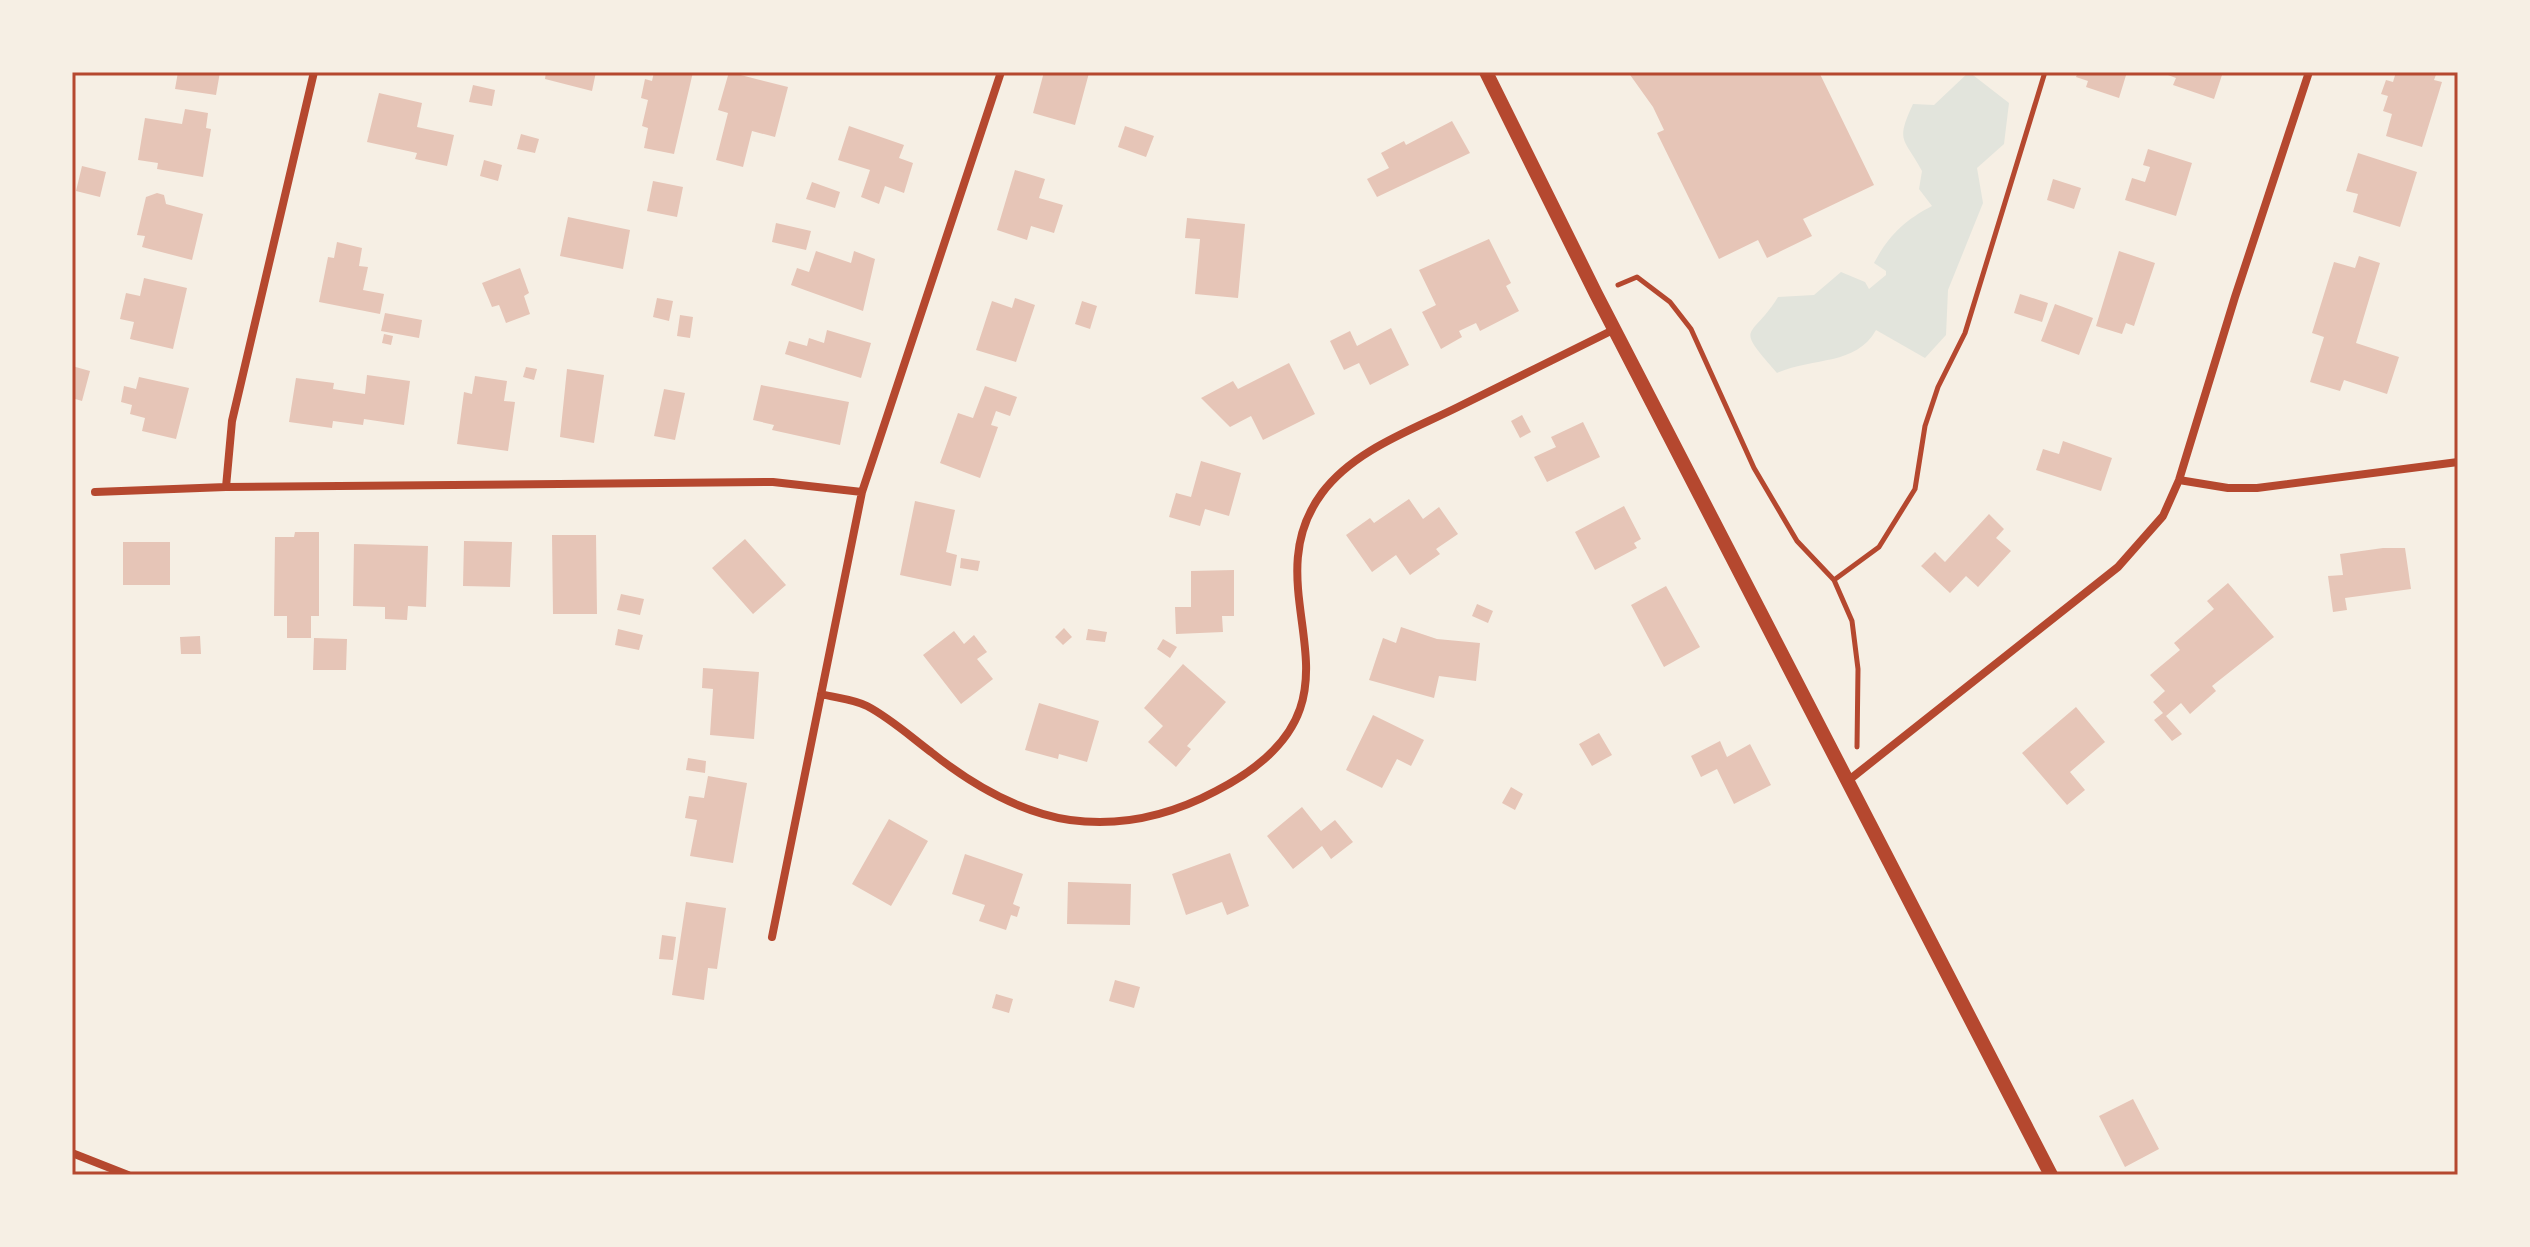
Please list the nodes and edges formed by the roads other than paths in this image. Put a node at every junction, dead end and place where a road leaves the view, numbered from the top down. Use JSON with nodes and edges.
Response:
{"nodes":[{"id":1,"x":314,"y":72,"type":"edge"},
{"id":2,"x":1001,"y":72,"type":"edge"},
{"id":3,"x":1486,"y":72,"type":"edge"},
{"id":4,"x":2309,"y":72,"type":"edge"},
{"id":5,"x":1615,"y":328,"type":"junction"},
{"id":6,"x":2458,"y":462,"type":"edge"},
{"id":7,"x":2179,"y":480,"type":"junction"},
{"id":8,"x":226,"y":487,"type":"junction"},
{"id":9,"x":95,"y":492,"type":"dead end"},
{"id":10,"x":862,"y":492,"type":"junction"},
{"id":11,"x":821,"y":694,"type":"junction"},
{"id":12,"x":1849,"y":780,"type":"junction"},
{"id":13,"x":772,"y":937,"type":"dead end"},
{"id":14,"x":72,"y":1153,"type":"edge"},
{"id":15,"x":128,"y":1175,"type":"edge"},
{"id":16,"x":2051,"y":1175,"type":"edge"}],
"edges":[{"from":1,"to":8,"type":"street"},
{"from":2,"to":10,"type":"street"},
{"from":3,"to":5,"type":"street"},
{"from":4,"to":7,"type":"street"},
{"from":5,"to":11,"type":"street"},
{"from":5,"to":12,"type":"street"},
{"from":6,"to":7,"type":"street"},
{"from":7,"to":12,"type":"street"},
{"from":8,"to":9,"type":"street"},
{"from":8,"to":10,"type":"street"},
{"from":10,"to":11,"type":"street"},
{"from":11,"to":13,"type":"street"},
{"from":12,"to":16,"type":"street"},
{"from":14,"to":15,"type":"street"}]}
